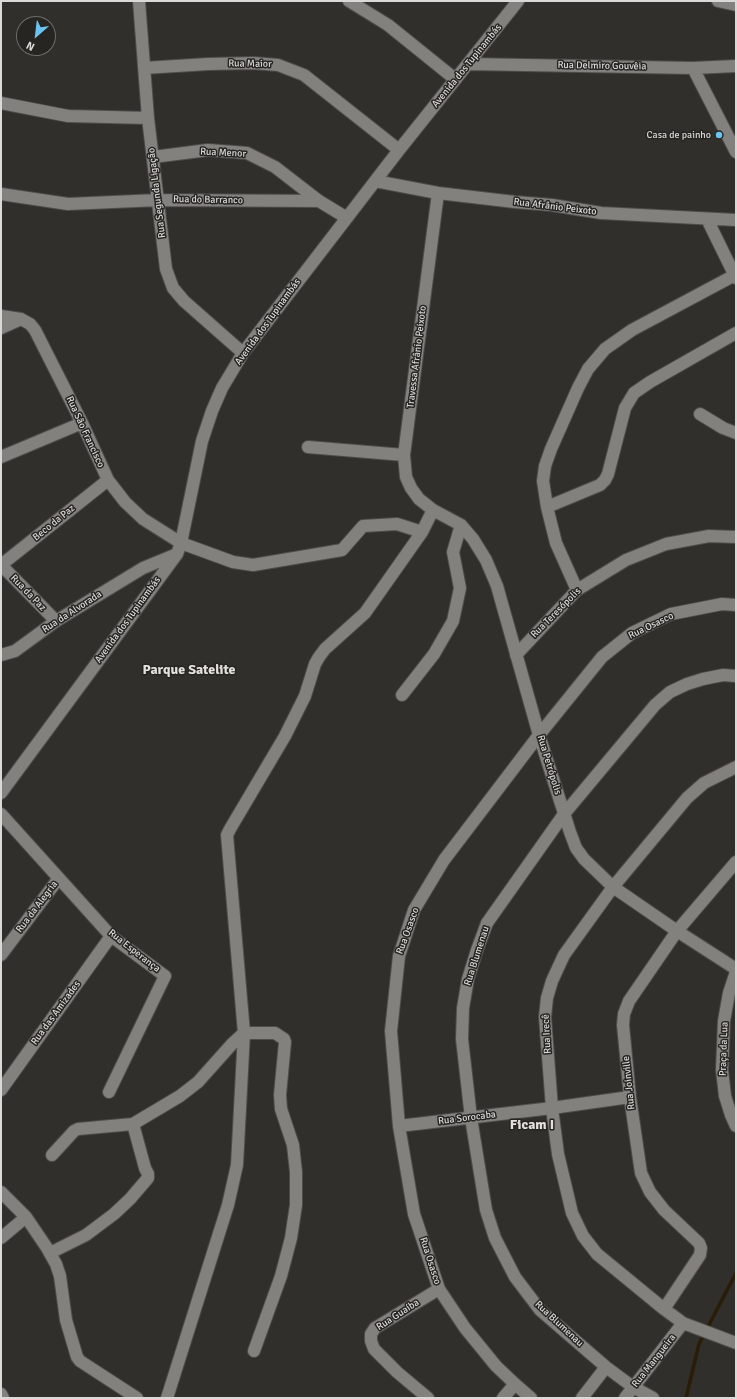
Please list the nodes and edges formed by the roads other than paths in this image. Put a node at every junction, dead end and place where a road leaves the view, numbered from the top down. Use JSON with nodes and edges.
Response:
{"nodes":[{"id":1,"x":139,"y":1,"type":"edge"},
{"id":2,"x":349,"y":1,"type":"edge"},
{"id":3,"x":518,"y":1,"type":"edge"},
{"id":4,"x":718,"y":1,"type":"edge"},
{"id":5,"x":736,"y":5,"type":"edge"},
{"id":6,"x":468,"y":64,"type":"junction"},
{"id":7,"x":736,"y":66,"type":"edge"},
{"id":8,"x":144,"y":68,"type":"junction"},
{"id":9,"x":693,"y":68,"type":"junction"},
{"id":10,"x":456,"y":79,"type":"junction"},
{"id":11,"x":1,"y":103,"type":"edge"},
{"id":12,"x":148,"y":118,"type":"junction"},
{"id":13,"x":399,"y":150,"type":"junction"},
{"id":14,"x":736,"y":152,"type":"edge"},
{"id":15,"x":153,"y":157,"type":"junction"},
{"id":16,"x":375,"y":181,"type":"junction"},
{"id":17,"x":438,"y":193,"type":"junction"},
{"id":18,"x":1,"y":194,"type":"edge"},
{"id":19,"x":158,"y":200,"type":"junction"},
{"id":20,"x":319,"y":201,"type":"junction"},
{"id":21,"x":347,"y":218,"type":"junction"},
{"id":22,"x":707,"y":219,"type":"junction"},
{"id":23,"x":736,"y":220,"type":"edge"},
{"id":24,"x":735,"y":276,"type":"edge"},
{"id":25,"x":1,"y":316,"type":"edge"},
{"id":26,"x":21,"y":319,"type":"junction"},
{"id":27,"x":1,"y":328,"type":"edge"},
{"id":28,"x":736,"y":333,"type":"edge"},
{"id":29,"x":243,"y":353,"type":"junction"},
{"id":30,"x":700,"y":414,"type":"dead end"},
{"id":31,"x":82,"y":423,"type":"junction"},
{"id":32,"x":736,"y":433,"type":"edge"},
{"id":33,"x":308,"y":447,"type":"dead end"},
{"id":34,"x":2,"y":454,"type":"edge"},
{"id":35,"x":404,"y":455,"type":"junction"},
{"id":36,"x":108,"y":480,"type":"junction"},
{"id":37,"x":547,"y":507,"type":"junction"},
{"id":38,"x":433,"y":510,"type":"junction"},
{"id":39,"x":461,"y":525,"type":"junction"},
{"id":40,"x":422,"y":532,"type":"junction"},
{"id":41,"x":736,"y":537,"type":"edge"},
{"id":42,"x":179,"y":548,"type":"junction"},
{"id":43,"x":1,"y":565,"type":"edge"},
{"id":44,"x":143,"y":568,"type":"junction"},
{"id":45,"x":163,"y":573,"type":"junction"},
{"id":46,"x":577,"y":590,"type":"junction"},
{"id":47,"x":736,"y":604,"type":"edge"},
{"id":48,"x":56,"y":621,"type":"junction"},
{"id":49,"x":1,"y":655,"type":"edge"},
{"id":50,"x":516,"y":655,"type":"junction"},
{"id":51,"x":736,"y":676,"type":"edge"},
{"id":52,"x":402,"y":695,"type":"dead end"},
{"id":53,"x":539,"y":734,"type":"junction"},
{"id":54,"x":736,"y":767,"type":"edge"},
{"id":55,"x":1,"y":793,"type":"edge"},
{"id":56,"x":1,"y":814,"type":"edge"},
{"id":57,"x":564,"y":814,"type":"junction"},
{"id":58,"x":736,"y":862,"type":"edge"},
{"id":59,"x":59,"y":878,"type":"junction"},
{"id":60,"x":613,"y":887,"type":"junction"},
{"id":61,"x":677,"y":931,"type":"junction"},
{"id":62,"x":111,"y":936,"type":"junction"},
{"id":63,"x":1,"y":955,"type":"edge"},
{"id":64,"x":736,"y":969,"type":"edge"},
{"id":65,"x":736,"y":972,"type":"edge"},
{"id":66,"x":244,"y":1033,"type":"junction"},
{"id":67,"x":1,"y":1090,"type":"edge"},
{"id":68,"x":109,"y":1092,"type":"dead end"},
{"id":69,"x":630,"y":1097,"type":"junction"},
{"id":70,"x":552,"y":1108,"type":"junction"},
{"id":71,"x":471,"y":1118,"type":"junction"},
{"id":72,"x":133,"y":1124,"type":"junction"},
{"id":73,"x":399,"y":1126,"type":"junction"},
{"id":74,"x":736,"y":1126,"type":"edge"},
{"id":75,"x":52,"y":1155,"type":"dead end"},
{"id":76,"x":1,"y":1192,"type":"edge"},
{"id":77,"x":26,"y":1217,"type":"junction"},
{"id":78,"x":1,"y":1238,"type":"edge"},
{"id":79,"x":50,"y":1253,"type":"junction"},
{"id":80,"x":439,"y":1289,"type":"junction"},
{"id":81,"x":664,"y":1309,"type":"junction"},
{"id":82,"x":683,"y":1323,"type":"junction"},
{"id":83,"x":736,"y":1343,"type":"edge"},
{"id":84,"x":254,"y":1351,"type":"dead end"},
{"id":85,"x":606,"y":1367,"type":"junction"},
{"id":86,"x":515,"y":1384,"type":"junction"},
{"id":87,"x":633,"y":1387,"type":"junction"},
{"id":88,"x":1,"y":1394,"type":"edge"},
{"id":89,"x":3,"y":1398,"type":"edge"},
{"id":90,"x":137,"y":1398,"type":"edge"},
{"id":91,"x":168,"y":1398,"type":"edge"},
{"id":92,"x":428,"y":1398,"type":"edge"},
{"id":93,"x":504,"y":1398,"type":"edge"},
{"id":94,"x":531,"y":1398,"type":"edge"},
{"id":95,"x":582,"y":1398,"type":"edge"},
{"id":96,"x":625,"y":1398,"type":"edge"},
{"id":97,"x":653,"y":1398,"type":"edge"}],
"edges":[{"from":1,"to":8,"type":"street","name":"Rua Segunda Ligação"},
{"from":2,"to":10,"type":"street"},
{"from":3,"to":6,"type":"street","name":"Avenida dos Tupinambás"},
{"from":4,"to":5,"type":"street"},
{"from":6,"to":9,"type":"street","name":"Rua Delmiro Gouvêia"},
{"from":6,"to":10,"type":"street","name":"Avenida dos Tupinambás"},
{"from":7,"to":9,"type":"street","name":"Rua Delmiro Gouvêia"},
{"from":8,"to":12,"type":"street","name":"Rua Segunda Ligação"},
{"from":8,"to":13,"type":"street","name":"Rua Maior"},
{"from":9,"to":14,"type":"street"},
{"from":10,"to":13,"type":"street","name":"Avenida dos Tupinambás"},
{"from":11,"to":12,"type":"street"},
{"from":12,"to":15,"type":"street","name":"Rua Segunda Ligação"},
{"from":13,"to":16,"type":"street","name":"Avenida dos Tupinambás"},
{"from":15,"to":19,"type":"street","name":"Rua Segunda Ligação"},
{"from":15,"to":20,"type":"street","name":"Rua Menor"},
{"from":16,"to":17,"type":"street","name":"Rua Afrânio Peixoto"},
{"from":16,"to":21,"type":"street","name":"Avenida dos Tupinambás"},
{"from":17,"to":22,"type":"street","name":"Rua Afrânio Peixoto"},
{"from":17,"to":35,"type":"street","name":"Travessa Afrânio Peixoto"},
{"from":18,"to":19,"type":"street","name":"Rua do Barranco"},
{"from":19,"to":20,"type":"street","name":"Rua do Barranco"},
{"from":19,"to":29,"type":"street","name":"Rua Segunda Ligação"},
{"from":20,"to":21,"type":"street","name":"Rua Menor"},
{"from":21,"to":29,"type":"street","name":"Avenida dos Tupinambás"},
{"from":22,"to":23,"type":"street","name":"Rua Afrânio Peixoto"},
{"from":22,"to":24,"type":"street"},
{"from":24,"to":37,"type":"street"},
{"from":25,"to":26,"type":"street"},
{"from":26,"to":27,"type":"street"},
{"from":26,"to":31,"type":"street","name":"Rua São Francisco"},
{"from":28,"to":37,"type":"street"},
{"from":29,"to":42,"type":"street","name":"Avenida dos Tupinambás"},
{"from":30,"to":32,"type":"street"},
{"from":31,"to":34,"type":"street"},
{"from":31,"to":36,"type":"street","name":"Rua São Francisco"},
{"from":33,"to":35,"type":"street"},
{"from":35,"to":38,"type":"street","name":"Travessa Afrânio Peixoto"},
{"from":36,"to":42,"type":"street","name":"Rua São Francisco"},
{"from":36,"to":43,"type":"street","name":"Beco da Paz"},
{"from":37,"to":46,"type":"street"},
{"from":38,"to":39,"type":"street","name":"Rua Petrópolis"},
{"from":38,"to":40,"type":"street"},
{"from":39,"to":50,"type":"street","name":"Rua Petrópolis"},
{"from":39,"to":52,"type":"street"},
{"from":40,"to":42,"type":"street"},
{"from":40,"to":66,"type":"street"},
{"from":41,"to":46,"type":"street","name":"Rua Teresópolis"},
{"from":42,"to":44,"type":"street","name":"Rua da Alvorada"},
{"from":42,"to":45,"type":"street","name":"Avenida dos Tupinambás"},
{"from":43,"to":48,"type":"street","name":"Rua da Paz"},
{"from":44,"to":45,"type":"street"},
{"from":44,"to":48,"type":"street","name":"Rua da Alvorada"},
{"from":45,"to":55,"type":"street","name":"Avenida dos Tupinambás"},
{"from":46,"to":50,"type":"street","name":"Rua Teresópolis"},
{"from":47,"to":53,"type":"street","name":"Rua Osasco"},
{"from":48,"to":49,"type":"street","name":"Rua da Alvorada"},
{"from":50,"to":53,"type":"street","name":"Rua Petrópolis"},
{"from":51,"to":57,"type":"street","name":"Rua Blumenau"},
{"from":53,"to":57,"type":"street","name":"Rua Petrópolis"},
{"from":53,"to":73,"type":"street","name":"Rua Osasco"},
{"from":54,"to":60,"type":"street","name":"Rua Irecê"},
{"from":56,"to":59,"type":"street","name":"Rua Esperança"},
{"from":57,"to":60,"type":"street","name":"Rua Petrópolis"},
{"from":57,"to":71,"type":"street","name":"Rua Blumenau"},
{"from":58,"to":61,"type":"street","name":"Rua Joinville"},
{"from":59,"to":62,"type":"street","name":"Rua Esperança"},
{"from":59,"to":63,"type":"street","name":"Rua da Alegria"},
{"from":60,"to":61,"type":"street","name":"Rua Petrópolis"},
{"from":60,"to":70,"type":"street","name":"Rua Irecê"},
{"from":61,"to":64,"type":"street","name":"Rua Petrópolis"},
{"from":61,"to":69,"type":"street","name":"Rua Joinville"},
{"from":62,"to":67,"type":"street","name":"Rua das Amizades"},
{"from":62,"to":68,"type":"street","name":"Rua Esperança"},
{"from":65,"to":74,"type":"street","name":"Praça da Lua"},
{"from":66,"to":72,"type":"street"},
{"from":66,"to":84,"type":"street"},
{"from":66,"to":91,"type":"street"},
{"from":69,"to":70,"type":"street","name":"Rua Sorocaba"},
{"from":69,"to":81,"type":"street","name":"Rua Joinville"},
{"from":70,"to":71,"type":"street","name":"Rua Sorocaba"},
{"from":70,"to":81,"type":"street","name":"Rua Irecê"},
{"from":71,"to":73,"type":"street","name":"Rua Sorocaba"},
{"from":71,"to":85,"type":"street","name":"Rua Blumenau"},
{"from":72,"to":75,"type":"street"},
{"from":72,"to":79,"type":"street"},
{"from":73,"to":80,"type":"street","name":"Rua Osasco"},
{"from":76,"to":77,"type":"street"},
{"from":77,"to":78,"type":"street"},
{"from":77,"to":79,"type":"street"},
{"from":79,"to":90,"type":"street"},
{"from":80,"to":86,"type":"street","name":"Rua Osasco"},
{"from":80,"to":92,"type":"street","name":"Rua Guaíba"},
{"from":81,"to":82,"type":"street","name":"Rua Irecê"},
{"from":82,"to":83,"type":"street","name":"Rua Irecê"},
{"from":82,"to":87,"type":"street","name":"Rua Mangueira"},
{"from":85,"to":87,"type":"street","name":"Rua Blumenau"},
{"from":85,"to":95,"type":"street"},
{"from":86,"to":93,"type":"street"},
{"from":86,"to":94,"type":"street","name":"Rua Osasco"},
{"from":87,"to":96,"type":"street","name":"Rua Mangueira"},
{"from":87,"to":97,"type":"street","name":"Rua Blumenau"},
{"from":88,"to":89,"type":"street"}]}
